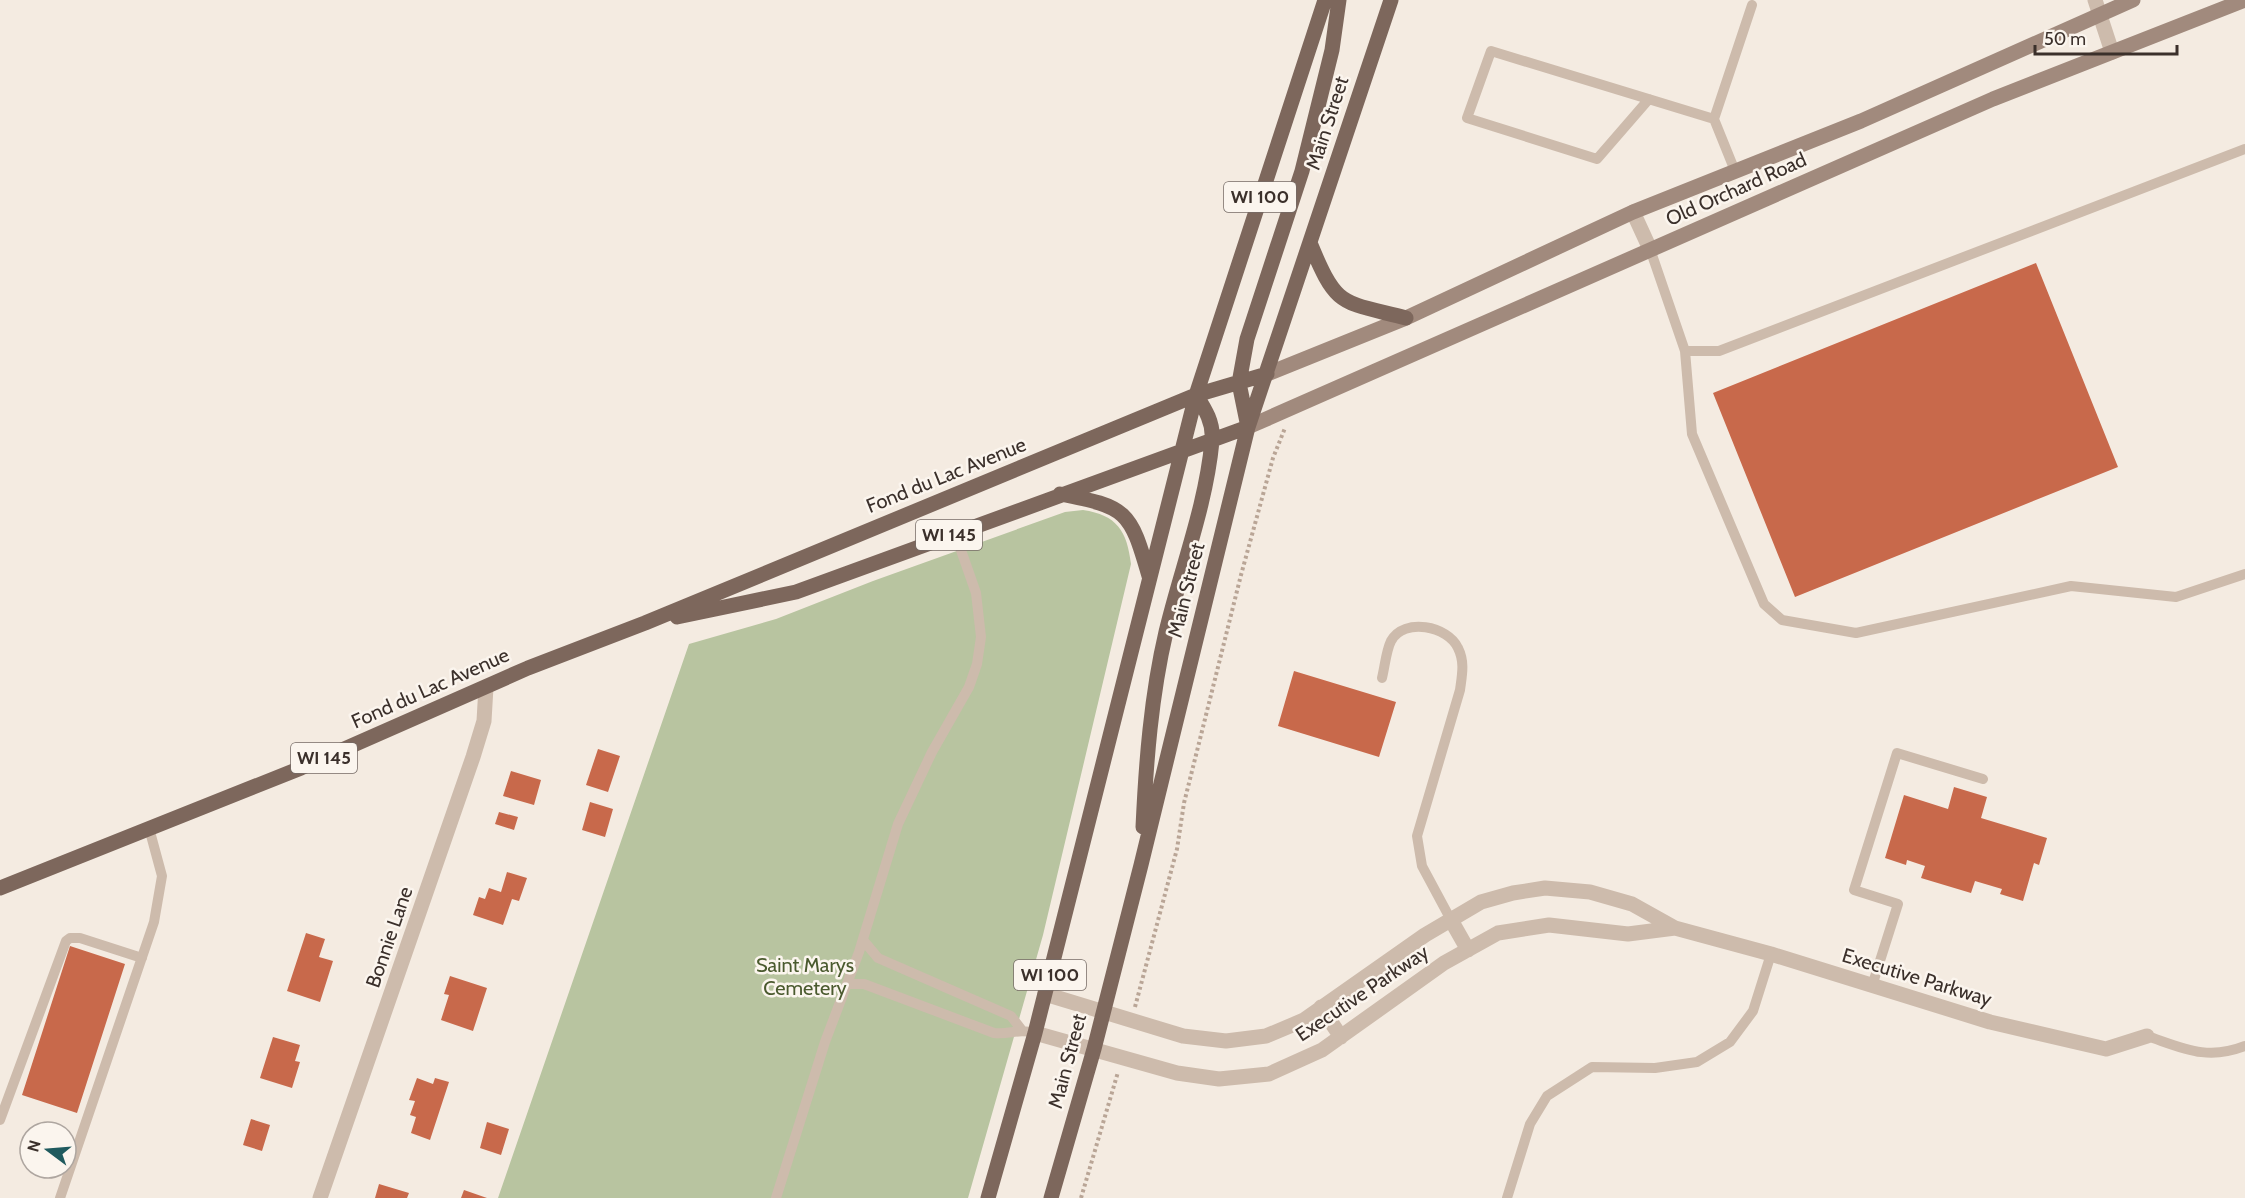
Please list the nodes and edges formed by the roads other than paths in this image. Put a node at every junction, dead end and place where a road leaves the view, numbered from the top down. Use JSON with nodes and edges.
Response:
{"nodes":[{"id":1,"x":1325,"y":0,"type":"edge"},
{"id":2,"x":1339,"y":0,"type":"edge"},
{"id":3,"x":1391,"y":0,"type":"edge"},
{"id":4,"x":2133,"y":0,"type":"edge"},
{"id":5,"x":2245,"y":0,"type":"edge"},
{"id":6,"x":1752,"y":5,"type":"dead end"},
{"id":7,"x":2097,"y":7,"type":"edge"},
{"id":8,"x":2112,"y":52,"type":"junction"},
{"id":9,"x":1649,"y":99,"type":"junction"},
{"id":10,"x":1714,"y":118,"type":"junction"},
{"id":11,"x":2245,"y":149,"type":"edge"},
{"id":12,"x":1735,"y":171,"type":"junction"},
{"id":13,"x":1633,"y":212,"type":"junction"},
{"id":14,"x":1310,"y":243,"type":"junction"},
{"id":15,"x":1650,"y":249,"type":"junction"},
{"id":16,"x":1406,"y":318,"type":"junction"},
{"id":17,"x":1685,"y":351,"type":"junction"},
{"id":18,"x":1267,"y":374,"type":"junction"},
{"id":19,"x":1239,"y":383,"type":"junction"},
{"id":20,"x":1196,"y":395,"type":"junction"},
{"id":21,"x":1248,"y":427,"type":"junction"},
{"id":22,"x":1213,"y":439,"type":"junction"},
{"id":23,"x":1182,"y":449,"type":"junction"},
{"id":24,"x":1060,"y":494,"type":"junction"},
{"id":25,"x":955,"y":533,"type":"junction"},
{"id":26,"x":2245,"y":574,"type":"edge"},
{"id":27,"x":1149,"y":579,"type":"junction"},
{"id":28,"x":645,"y":623,"type":"junction"},
{"id":29,"x":1382,"y":678,"type":"dead end"},
{"id":30,"x":486,"y":687,"type":"junction"},
{"id":31,"x":1983,"y":779,"type":"dead end"},
{"id":32,"x":149,"y":828,"type":"junction"},
{"id":33,"x":1141,"y":865,"type":"junction"},
{"id":34,"x":0,"y":888,"type":"edge"},
{"id":35,"x":1451,"y":920,"type":"junction"},
{"id":36,"x":1676,"y":928,"type":"junction"},
{"id":37,"x":863,"y":940,"type":"junction"},
{"id":38,"x":1468,"y":950,"type":"junction"},
{"id":39,"x":1771,"y":954,"type":"junction"},
{"id":40,"x":142,"y":958,"type":"junction"},
{"id":41,"x":847,"y":984,"type":"junction"},
{"id":42,"x":1872,"y":986,"type":"junction"},
{"id":43,"x":1045,"y":994,"type":"junction"},
{"id":44,"x":1321,"y":1007,"type":"junction"},
{"id":45,"x":1102,"y":1011,"type":"junction"},
{"id":46,"x":1028,"y":1031,"type":"junction"},
{"id":47,"x":2147,"y":1036,"type":"joint"},
{"id":48,"x":1341,"y":1037,"type":"junction"},
{"id":49,"x":2245,"y":1046,"type":"edge"},
{"id":50,"x":1094,"y":1049,"type":"junction"},
{"id":51,"x":0,"y":1120,"type":"edge"},
{"id":52,"x":60,"y":1198,"type":"edge"},
{"id":53,"x":320,"y":1198,"type":"edge"},
{"id":54,"x":776,"y":1198,"type":"edge"},
{"id":55,"x":988,"y":1198,"type":"edge"},
{"id":56,"x":1051,"y":1198,"type":"edge"},
{"id":57,"x":1507,"y":1198,"type":"edge"}],
"edges":[{"from":1,"to":20,"type":"main road","name":"Main Street","number":"WI 100"},
{"from":2,"to":19,"type":"main road"},
{"from":3,"to":14,"type":"main road","name":"Main Street","number":"WI 100"},
{"from":4,"to":7,"type":"street","name":"Old Orchard Road"},
{"from":5,"to":8,"type":"street","name":"Old Orchard Road"},
{"from":6,"to":10,"type":"lane"},
{"from":7,"to":8,"type":"street"},
{"from":7,"to":12,"type":"street","name":"Old Orchard Road"},
{"from":8,"to":15,"type":"street","name":"Old Orchard Road"},
{"from":9,"to":9,"type":"lane"},
{"from":9,"to":10,"type":"lane"},
{"from":10,"to":12,"type":"lane"},
{"from":11,"to":17,"type":"lane"},
{"from":12,"to":13,"type":"street","name":"Old Orchard Road"},
{"from":13,"to":15,"type":"street"},
{"from":13,"to":16,"type":"street","name":"Old Orchard Road"},
{"from":14,"to":16,"type":"main road"},
{"from":14,"to":18,"type":"main road","name":"Main Street","number":"WI 100"},
{"from":15,"to":17,"type":"lane"},
{"from":15,"to":21,"type":"street","name":"Old Orchard Road"},
{"from":16,"to":18,"type":"street","name":"Old Orchard Road"},
{"from":17,"to":26,"type":"lane"},
{"from":18,"to":19,"type":"main road","name":"Fond du Lac Avenue"},
{"from":18,"to":21,"type":"main road","name":"Main Street","number":"WI 100"},
{"from":19,"to":20,"type":"main road","name":"Fond du Lac Avenue"},
{"from":19,"to":21,"type":"main road"},
{"from":20,"to":22,"type":"main road"},
{"from":20,"to":23,"type":"main road","name":"Main Street","number":"WI 100"},
{"from":20,"to":28,"type":"main road","name":"Fond du Lac Avenue","number":"WI 145"},
{"from":21,"to":22,"type":"main road","name":"Fond du Lac Avenue","number":"WI 145"},
{"from":21,"to":33,"type":"main road","name":"Main Street","number":"WI 100"},
{"from":22,"to":23,"type":"main road","name":"Fond du Lac Avenue","number":"WI 145"},
{"from":22,"to":33,"type":"main road"},
{"from":23,"to":24,"type":"main road","name":"Fond du Lac Avenue","number":"WI 145"},
{"from":23,"to":27,"type":"main road","name":"Main Street","number":"WI 100"},
{"from":24,"to":25,"type":"main road","name":"Fond du Lac Avenue","number":"WI 145"},
{"from":24,"to":27,"type":"main road"},
{"from":25,"to":28,"type":"main road","name":"Fond du Lac Avenue","number":"WI 145"},
{"from":25,"to":37,"type":"lane"},
{"from":27,"to":43,"type":"main road","name":"Main Street","number":"WI 100"},
{"from":28,"to":30,"type":"main road","name":"Fond du Lac Avenue","number":"WI 145"},
{"from":29,"to":35,"type":"lane"},
{"from":30,"to":32,"type":"main road","name":"Fond du Lac Avenue","number":"WI 145"},
{"from":30,"to":53,"type":"street","name":"Bonnie Lane"},
{"from":31,"to":42,"type":"lane"},
{"from":32,"to":34,"type":"main road","name":"Fond du Lac Avenue","number":"WI 145"},
{"from":32,"to":40,"type":"lane"},
{"from":33,"to":45,"type":"main road","name":"Main Street","number":"WI 100"},
{"from":35,"to":36,"type":"street","name":"Executive Parkway"},
{"from":35,"to":38,"type":"street"},
{"from":35,"to":44,"type":"street","name":"Executive Parkway"},
{"from":36,"to":38,"type":"street","name":"Executive Parkway"},
{"from":36,"to":39,"type":"street","name":"Executive Parkway"},
{"from":37,"to":41,"type":"lane"},
{"from":37,"to":46,"type":"lane"},
{"from":38,"to":48,"type":"street","name":"Executive Parkway"},
{"from":39,"to":42,"type":"street","name":"Executive Parkway"},
{"from":39,"to":57,"type":"lane"},
{"from":40,"to":51,"type":"lane"},
{"from":40,"to":52,"type":"lane"},
{"from":41,"to":46,"type":"lane"},
{"from":41,"to":54,"type":"lane"},
{"from":42,"to":47,"type":"street","name":"Executive Parkway"},
{"from":43,"to":45,"type":"street","name":"Executive Parkway"},
{"from":43,"to":46,"type":"main road","name":"Main Street","number":"WI 100"},
{"from":44,"to":45,"type":"street","name":"Executive Parkway"},
{"from":44,"to":48,"type":"street"},
{"from":45,"to":50,"type":"main road","name":"Main Street","number":"WI 100"},
{"from":46,"to":50,"type":"street","name":"Executive Parkway"},
{"from":46,"to":55,"type":"main road","name":"Main Street","number":"WI 100"},
{"from":47,"to":49,"type":"lane"},
{"from":48,"to":50,"type":"street","name":"Executive Parkway"},
{"from":50,"to":56,"type":"main road","name":"Main Street","number":"WI 100"}]}
